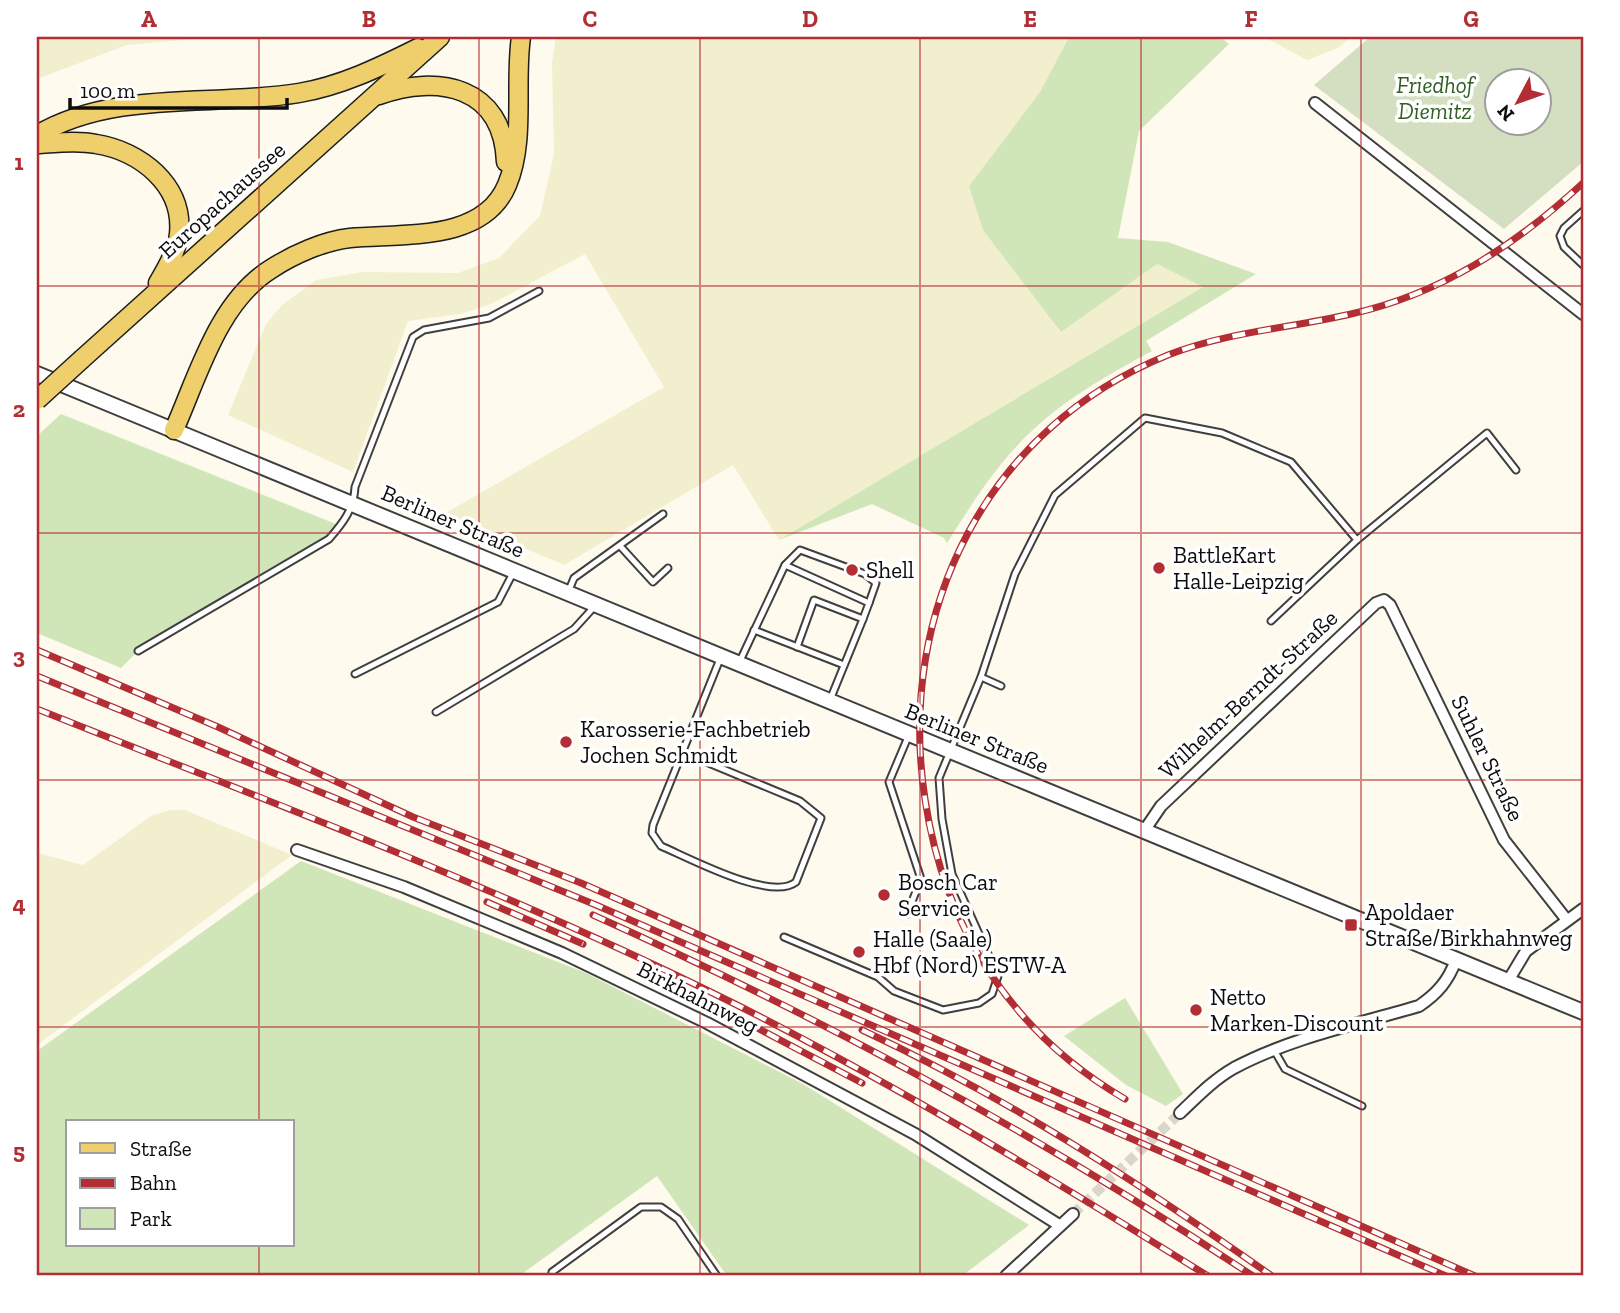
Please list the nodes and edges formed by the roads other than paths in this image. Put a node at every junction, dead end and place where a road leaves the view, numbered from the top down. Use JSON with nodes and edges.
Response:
{"nodes":[{"id":1,"x":440,"y":37,"type":"edge"},
{"id":2,"x":521,"y":37,"type":"edge"},
{"id":3,"x":372,"y":97,"type":"junction"},
{"id":4,"x":1315,"y":103,"type":"dead end"},
{"id":5,"x":37,"y":135,"type":"edge"},
{"id":6,"x":37,"y":144,"type":"edge"},
{"id":7,"x":507,"y":185,"type":"junction"},
{"id":8,"x":1583,"y":211,"type":"edge"},
{"id":9,"x":1583,"y":265,"type":"edge"},
{"id":10,"x":539,"y":292,"type":"dead end"},
{"id":11,"x":149,"y":299,"type":"junction"},
{"id":12,"x":1583,"y":314,"type":"edge"},
{"id":13,"x":37,"y":374,"type":"edge"},
{"id":14,"x":37,"y":401,"type":"edge"},
{"id":15,"x":174,"y":430,"type":"junction"},
{"id":16,"x":1516,"y":470,"type":"dead end"},
{"id":17,"x":354,"y":505,"type":"junction"},
{"id":18,"x":663,"y":514,"type":"dead end"},
{"id":19,"x":1357,"y":540,"type":"junction"},
{"id":20,"x":621,"y":547,"type":"junction"},
{"id":21,"x":785,"y":565,"type":"junction"},
{"id":22,"x":668,"y":568,"type":"dead end"},
{"id":23,"x":514,"y":571,"type":"junction"},
{"id":24,"x":567,"y":593,"type":"junction"},
{"id":25,"x":869,"y":603,"type":"junction"},
{"id":26,"x":596,"y":605,"type":"junction"},
{"id":27,"x":1390,"y":605,"type":"joint"},
{"id":28,"x":863,"y":619,"type":"junction"},
{"id":29,"x":1271,"y":621,"type":"dead end"},
{"id":30,"x":754,"y":630,"type":"junction"},
{"id":31,"x":797,"y":647,"type":"junction"},
{"id":32,"x":138,"y":651,"type":"dead end"},
{"id":33,"x":721,"y":656,"type":"junction"},
{"id":34,"x":738,"y":663,"type":"junction"},
{"id":35,"x":844,"y":666,"type":"junction"},
{"id":36,"x":355,"y":674,"type":"dead end"},
{"id":37,"x":981,"y":677,"type":"junction"},
{"id":38,"x":1001,"y":686,"type":"dead end"},
{"id":39,"x":829,"y":701,"type":"junction"},
{"id":40,"x":436,"y":712,"type":"dead end"},
{"id":41,"x":909,"y":735,"type":"junction"},
{"id":42,"x":951,"y":751,"type":"junction"},
{"id":43,"x":682,"y":752,"type":"junction"},
{"id":44,"x":1144,"y":831,"type":"junction"},
{"id":45,"x":297,"y":850,"type":"dead end"},
{"id":46,"x":1583,"y":909,"type":"edge"},
{"id":47,"x":907,"y":914,"type":"dead end"},
{"id":48,"x":1566,"y":919,"type":"junction"},
{"id":49,"x":784,"y":937,"type":"dead end"},
{"id":50,"x":1457,"y":960,"type":"junction"},
{"id":51,"x":1508,"y":981,"type":"junction"},
{"id":52,"x":1583,"y":1012,"type":"edge"},
{"id":53,"x":1274,"y":1050,"type":"junction"},
{"id":54,"x":1363,"y":1106,"type":"dead end"},
{"id":55,"x":1180,"y":1114,"type":"tunnel mouth"},
{"id":56,"x":1073,"y":1214,"type":"tunnel mouth"},
{"id":57,"x":1059,"y":1225,"type":"junction"},
{"id":58,"x":551,"y":1276,"type":"edge"},
{"id":59,"x":717,"y":1276,"type":"edge"},
{"id":60,"x":1006,"y":1276,"type":"edge"}],
"edges":[{"from":1,"to":3,"type":"main road","name":"Europachaussee"},
{"from":1,"to":5,"type":"main road"},
{"from":2,"to":7,"type":"main road"},
{"from":3,"to":7,"type":"main road"},
{"from":3,"to":11,"type":"main road","name":"Europachaussee"},
{"from":4,"to":12,"type":"street"},
{"from":6,"to":11,"type":"main road"},
{"from":7,"to":15,"type":"main road"},
{"from":8,"to":9,"type":"lane"},
{"from":10,"to":17,"type":"lane","name":"Berliner Straße"},
{"from":11,"to":14,"type":"main road","name":"Europachaussee","bridge":true},
{"from":13,"to":15,"type":"street","name":"Berliner Straße"},
{"from":15,"to":17,"type":"street","name":"Berliner Straße"},
{"from":16,"to":19,"type":"lane"},
{"from":17,"to":23,"type":"street","name":"Berliner Straße"},
{"from":17,"to":32,"type":"lane","name":"Berliner Straße"},
{"from":18,"to":20,"type":"lane"},
{"from":19,"to":29,"type":"lane"},
{"from":19,"to":37,"type":"lane"},
{"from":20,"to":22,"type":"lane"},
{"from":20,"to":24,"type":"lane"},
{"from":21,"to":25,"type":"lane"},
{"from":21,"to":25,"type":"lane"},
{"from":21,"to":30,"type":"lane"},
{"from":23,"to":24,"type":"street","name":"Berliner Straße"},
{"from":23,"to":36,"type":"lane"},
{"from":24,"to":26,"type":"street","name":"Berliner Straße"},
{"from":25,"to":28,"type":"lane"},
{"from":26,"to":33,"type":"street","name":"Berliner Straße"},
{"from":26,"to":40,"type":"lane"},
{"from":27,"to":44,"type":"street","name":"Wilhelm-Berndt-Straße"},
{"from":27,"to":48,"type":"street","name":"Suhler Straße"},
{"from":28,"to":31,"type":"lane"},
{"from":28,"to":35,"type":"lane"},
{"from":30,"to":31,"type":"lane"},
{"from":30,"to":34,"type":"lane"},
{"from":31,"to":35,"type":"lane"},
{"from":33,"to":34,"type":"street","name":"Berliner Straße"},
{"from":33,"to":43,"type":"lane"},
{"from":34,"to":39,"type":"street","name":"Berliner Straße"},
{"from":35,"to":39,"type":"lane"},
{"from":37,"to":38,"type":"lane"},
{"from":37,"to":42,"type":"lane"},
{"from":39,"to":41,"type":"street","name":"Berliner Straße"},
{"from":41,"to":42,"type":"street","name":"Berliner Straße"},
{"from":41,"to":47,"type":"lane"},
{"from":42,"to":44,"type":"street","name":"Berliner Straße"},
{"from":42,"to":49,"type":"lane"},
{"from":43,"to":43,"type":"lane"},
{"from":44,"to":50,"type":"street","name":"Berliner Straße"},
{"from":45,"to":57,"type":"street","name":"Birkhahnweg"},
{"from":46,"to":48,"type":"street"},
{"from":48,"to":51,"type":"street"},
{"from":50,"to":51,"type":"street","name":"Berliner Straße"},
{"from":50,"to":53,"type":"street"},
{"from":51,"to":52,"type":"street","name":"Berliner Straße"},
{"from":53,"to":54,"type":"lane"},
{"from":53,"to":55,"type":"street"},
{"from":56,"to":57,"type":"street"},
{"from":57,"to":60,"type":"street"},
{"from":58,"to":59,"type":"lane"}]}
